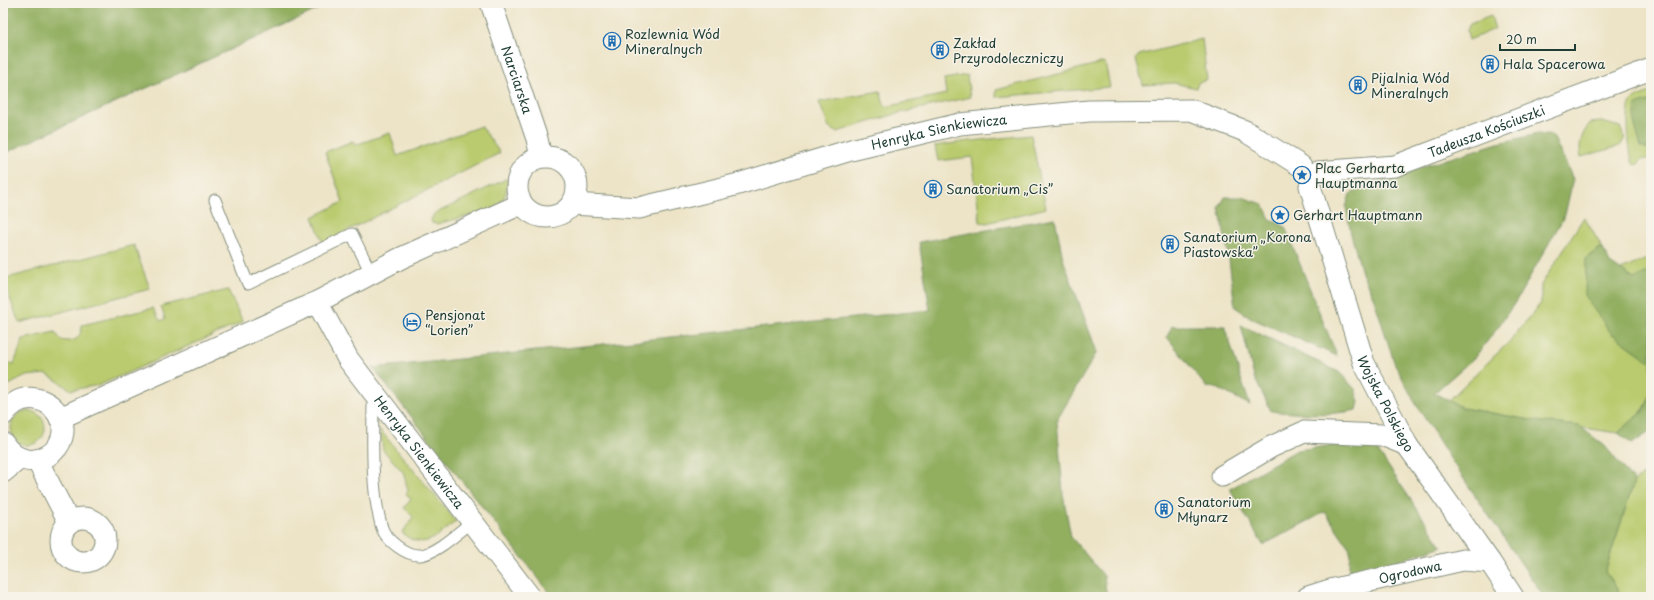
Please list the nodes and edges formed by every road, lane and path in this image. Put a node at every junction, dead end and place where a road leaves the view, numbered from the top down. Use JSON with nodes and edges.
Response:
{"nodes":[{"id":1,"x":491,"y":3,"type":"edge"},
{"id":2,"x":1651,"y":69,"type":"edge"},
{"id":3,"x":541,"y":157,"type":"junction"},
{"id":4,"x":1309,"y":175,"type":"junction"},
{"id":5,"x":215,"y":200,"type":"dead end"},
{"id":6,"x":521,"y":204,"type":"junction"},
{"id":7,"x":572,"y":204,"type":"junction"},
{"id":8,"x":371,"y":274,"type":"junction"},
{"id":9,"x":317,"y":302,"type":"junction"},
{"id":10,"x":373,"y":392,"type":"junction"},
{"id":11,"x":3,"y":415,"type":"edge"},
{"id":12,"x":60,"y":418,"type":"junction"},
{"id":13,"x":3,"y":443,"type":"edge"},
{"id":14,"x":1407,"y":445,"type":"junction"},
{"id":15,"x":28,"y":459,"type":"junction"},
{"id":16,"x":3,"y":472,"type":"edge"},
{"id":17,"x":1222,"y":476,"type":"dead end"},
{"id":18,"x":473,"y":521,"type":"junction"},
{"id":19,"x":69,"y":522,"type":"dead end"},
{"id":20,"x":1490,"y":562,"type":"junction"},
{"id":21,"x":530,"y":597,"type":"edge"},
{"id":22,"x":1308,"y":597,"type":"edge"},
{"id":23,"x":1513,"y":597,"type":"edge"}],
"edges":[{"from":1,"to":3,"type":"street","name":"Narciarska"},
{"from":2,"to":4,"type":"street","name":"Tadeusza Kościuszki"},
{"from":3,"to":6,"type":"street"},
{"from":3,"to":7,"type":"street"},
{"from":4,"to":7,"type":"street","name":"Henryka Sienkiewicza"},
{"from":4,"to":14,"type":"street","name":"Wojska Polskiego"},
{"from":5,"to":8,"type":"lane"},
{"from":6,"to":7,"type":"street"},
{"from":6,"to":8,"type":"street"},
{"from":8,"to":9,"type":"street"},
{"from":9,"to":10,"type":"street","name":"Henryka Sienkiewicza"},
{"from":9,"to":12,"type":"street"},
{"from":10,"to":18,"type":"street","name":"Henryka Sienkiewicza"},
{"from":10,"to":18,"type":"lane"},
{"from":11,"to":12,"type":"street"},
{"from":12,"to":15,"type":"street"},
{"from":13,"to":15,"type":"street"},
{"from":14,"to":17,"type":"street"},
{"from":14,"to":20,"type":"street","name":"Wojska Polskiego"},
{"from":15,"to":16,"type":"street"},
{"from":15,"to":19,"type":"street"},
{"from":18,"to":21,"type":"street","name":"Henryka Sienkiewicza"},
{"from":20,"to":22,"type":"street","name":"Ogrodowa"},
{"from":20,"to":23,"type":"street","name":"Wojska Polskiego"}]}
